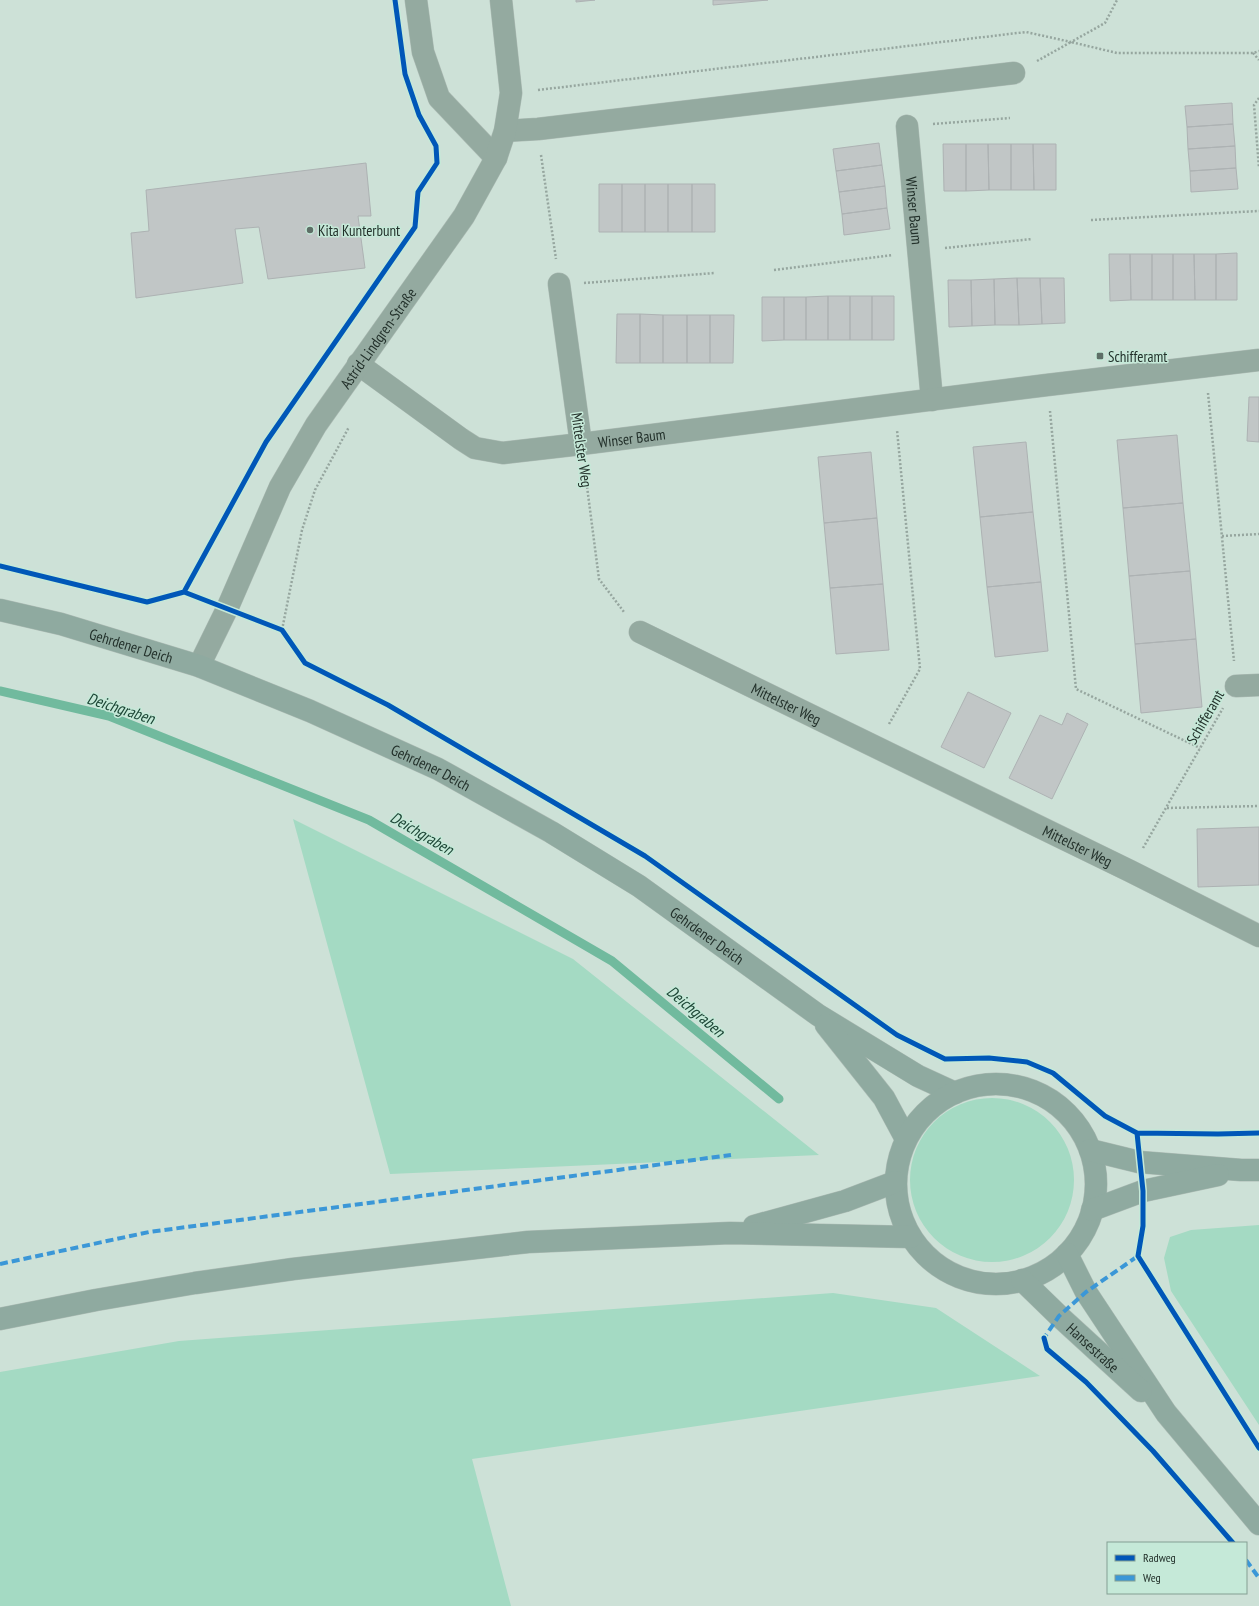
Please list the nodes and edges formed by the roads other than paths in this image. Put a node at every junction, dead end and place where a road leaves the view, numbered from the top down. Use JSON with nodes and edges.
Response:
{"nodes":[{"id":1,"x":416,"y":0,"type":"edge"},
{"id":2,"x":501,"y":0,"type":"edge"},
{"id":3,"x":1014,"y":73,"type":"road end"},
{"id":4,"x":907,"y":126,"type":"road end"},
{"id":5,"x":505,"y":131,"type":"junction"},
{"id":6,"x":496,"y":158,"type":"junction"},
{"id":7,"x":560,"y":284,"type":"road end"},
{"id":8,"x":1259,"y":360,"type":"edge"},
{"id":9,"x":358,"y":364,"type":"junction"},
{"id":10,"x":932,"y":400,"type":"junction"},
{"id":11,"x":581,"y":444,"type":"junction"},
{"id":12,"x":0,"y":610,"type":"edge"},
{"id":13,"x":640,"y":632,"type":"road end"},
{"id":14,"x":199,"y":666,"type":"junction"},
{"id":15,"x":1259,"y":685,"type":"edge"},
{"id":16,"x":1236,"y":686,"type":"road end"},
{"id":17,"x":1259,"y":936,"type":"edge"},
{"id":18,"x":818,"y":1015,"type":"junction"},
{"id":19,"x":955,"y":1093,"type":"junction"},
{"id":20,"x":906,"y":1139,"type":"junction"},
{"id":21,"x":1090,"y":1150,"type":"junction"},
{"id":22,"x":1250,"y":1170,"type":"edge"},
{"id":23,"x":895,"y":1182,"type":"junction"},
{"id":24,"x":1092,"y":1210,"type":"junction"},
{"id":25,"x":730,"y":1233,"type":"junction"},
{"id":26,"x":911,"y":1237,"type":"junction"},
{"id":27,"x":1067,"y":1254,"type":"junction"},
{"id":28,"x":1022,"y":1280,"type":"junction"},
{"id":29,"x":0,"y":1319,"type":"edge"},
{"id":30,"x":1166,"y":1413,"type":"junction"},
{"id":31,"x":1259,"y":1524,"type":"edge"}],
"edges":[{"from":1,"to":6,"type":"street"},
{"from":2,"to":5,"type":"street","name":"Astrid-Lindgren-Straße"},
{"from":3,"to":5,"type":"street"},
{"from":4,"to":10,"type":"street","name":"Winser Baum"},
{"from":5,"to":6,"type":"street","name":"Astrid-Lindgren-Straße"},
{"from":6,"to":9,"type":"street","name":"Astrid-Lindgren-Straße"},
{"from":7,"to":11,"type":"street","name":"Mittelster Weg"},
{"from":8,"to":10,"type":"street","name":"Winser Baum"},
{"from":9,"to":11,"type":"street","name":"Winser Baum"},
{"from":9,"to":14,"type":"street","name":"Astrid-Lindgren-Straße"},
{"from":10,"to":11,"type":"street","name":"Winser Baum"},
{"from":12,"to":14,"type":"main road","name":"Gehrdener Deich"},
{"from":13,"to":17,"type":"street","name":"Mittelster Weg"},
{"from":14,"to":18,"type":"main road","name":"Gehrdener Deich"},
{"from":15,"to":16,"type":"street"},
{"from":18,"to":19,"type":"main road","name":"Gehrdener Deich"},
{"from":18,"to":20,"type":"main road","name":"Gehrdener Deich"},
{"from":19,"to":20,"type":"main road"},
{"from":19,"to":21,"type":"main road"},
{"from":20,"to":23,"type":"main road"},
{"from":21,"to":22,"type":"main road"},
{"from":21,"to":24,"type":"main road"},
{"from":22,"to":24,"type":"main road"},
{"from":23,"to":25,"type":"main road"},
{"from":23,"to":26,"type":"main road"},
{"from":24,"to":27,"type":"main road"},
{"from":25,"to":26,"type":"main road"},
{"from":25,"to":29,"type":"main road"},
{"from":26,"to":28,"type":"main road"},
{"from":27,"to":28,"type":"main road"},
{"from":27,"to":30,"type":"main road","name":"Hansestraße"},
{"from":28,"to":30,"type":"main road","name":"Hansestraße"},
{"from":30,"to":31,"type":"main road","name":"Hansestraße"}]}
